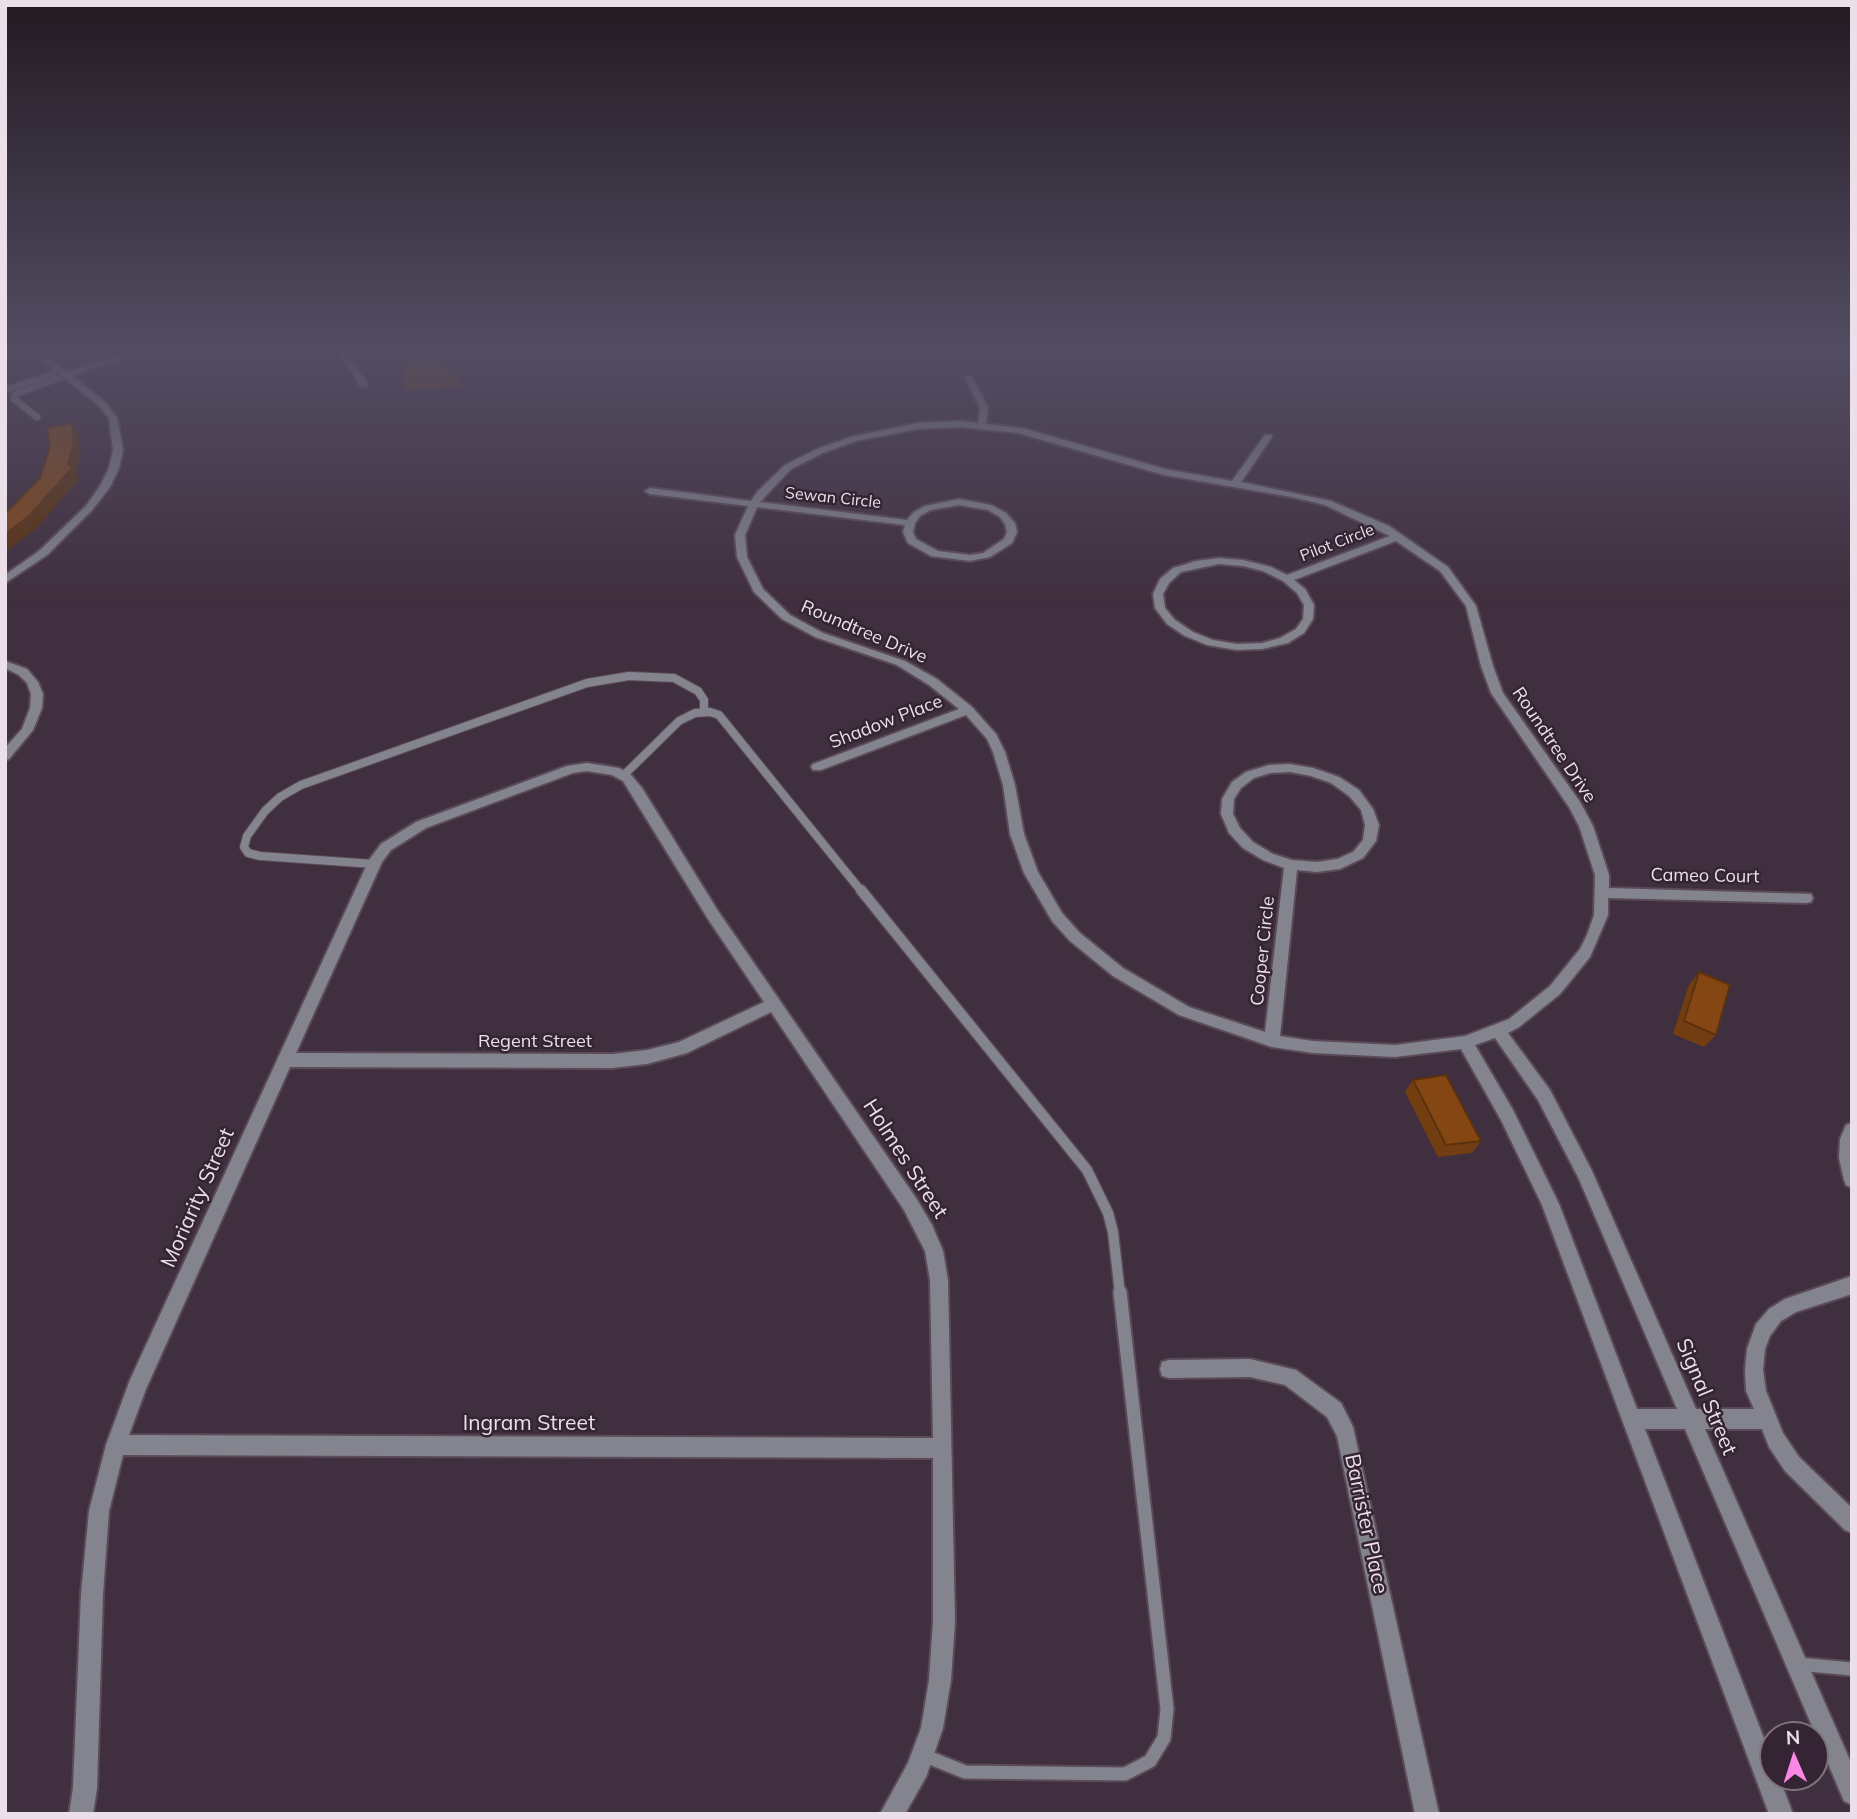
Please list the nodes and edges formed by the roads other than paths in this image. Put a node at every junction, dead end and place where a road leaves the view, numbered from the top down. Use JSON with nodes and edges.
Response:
{"nodes":[{"id":1,"x":115,"y":434,"type":"edge"},
{"id":2,"x":874,"y":434,"type":"edge"},
{"id":3,"x":1039,"y":434,"type":"edge"},
{"id":4,"x":1268,"y":437,"type":"dead end"},
{"id":5,"x":1234,"y":484,"type":"junction"},
{"id":6,"x":650,"y":491,"type":"dead end"},
{"id":7,"x":753,"y":505,"type":"junction"},
{"id":8,"x":910,"y":523,"type":"junction"},
{"id":9,"x":1399,"y":536,"type":"junction"},
{"id":10,"x":1287,"y":579,"type":"junction"},
{"id":11,"x":5,"y":580,"type":"edge"},
{"id":12,"x":5,"y":664,"type":"edge"},
{"id":13,"x":968,"y":710,"type":"junction"},
{"id":14,"x":704,"y":712,"type":"junction"},
{"id":15,"x":5,"y":757,"type":"edge"},
{"id":16,"x":602,"y":767,"type":"joint"},
{"id":17,"x":817,"y":767,"type":"dead end"},
{"id":18,"x":623,"y":776,"type":"junction"},
{"id":19,"x":374,"y":864,"type":"junction"},
{"id":20,"x":1291,"y":865,"type":"junction"},
{"id":21,"x":1604,"y":893,"type":"junction"},
{"id":22,"x":1806,"y":898,"type":"dead end"},
{"id":23,"x":773,"y":1004,"type":"junction"},
{"id":24,"x":1498,"y":1031,"type":"junction"},
{"id":25,"x":1272,"y":1041,"type":"junction"},
{"id":26,"x":1465,"y":1042,"type":"junction"},
{"id":27,"x":285,"y":1059,"type":"junction"},
{"id":28,"x":1852,"y":1130,"type":"edge"},
{"id":29,"x":1852,"y":1180,"type":"edge"},
{"id":30,"x":1852,"y":1285,"type":"edge"},
{"id":31,"x":1169,"y":1369,"type":"dead end"},
{"id":32,"x":1631,"y":1419,"type":"junction"},
{"id":33,"x":1690,"y":1419,"type":"junction"},
{"id":34,"x":1767,"y":1419,"type":"junction"},
{"id":35,"x":116,"y":1445,"type":"junction"},
{"id":36,"x":943,"y":1448,"type":"junction"},
{"id":37,"x":1852,"y":1524,"type":"edge"},
{"id":38,"x":1796,"y":1664,"type":"junction"},
{"id":39,"x":1852,"y":1669,"type":"edge"},
{"id":40,"x":923,"y":1755,"type":"junction"},
{"id":41,"x":1852,"y":1793,"type":"edge"},
{"id":42,"x":82,"y":1814,"type":"edge"},
{"id":43,"x":892,"y":1814,"type":"edge"},
{"id":44,"x":1427,"y":1814,"type":"edge"},
{"id":45,"x":1781,"y":1814,"type":"edge"}],
"edges":[{"from":1,"to":11,"type":"street"},
{"from":2,"to":7,"type":"street","name":"Roundtree Drive"},
{"from":3,"to":5,"type":"street","name":"Roundtree Drive"},
{"from":4,"to":5,"type":"street"},
{"from":5,"to":9,"type":"street","name":"Roundtree Drive"},
{"from":6,"to":7,"type":"street","name":"Sewan Circle"},
{"from":7,"to":8,"type":"street","name":"Sewan Circle"},
{"from":7,"to":13,"type":"street","name":"Roundtree Drive"},
{"from":8,"to":8,"type":"street"},
{"from":9,"to":10,"type":"street","name":"Pilot Circle"},
{"from":9,"to":21,"type":"street","name":"Roundtree Drive"},
{"from":10,"to":10,"type":"street","name":"Pilot Circle"},
{"from":12,"to":15,"type":"street"},
{"from":13,"to":17,"type":"street","name":"Shadow Place"},
{"from":13,"to":25,"type":"street","name":"Roundtree Drive"},
{"from":14,"to":18,"type":"lane"},
{"from":14,"to":19,"type":"lane"},
{"from":14,"to":40,"type":"lane"},
{"from":16,"to":18,"type":"street","name":"Holmes Street"},
{"from":16,"to":19,"type":"street","name":"Moriarity Street"},
{"from":18,"to":23,"type":"street","name":"Holmes Street"},
{"from":19,"to":27,"type":"street","name":"Moriarity Street"},
{"from":20,"to":20,"type":"street"},
{"from":20,"to":25,"type":"street","name":"Cooper Circle"},
{"from":21,"to":22,"type":"street","name":"Cameo Court"},
{"from":21,"to":24,"type":"street","name":"Roundtree Drive"},
{"from":23,"to":27,"type":"street","name":"Regent Street"},
{"from":23,"to":36,"type":"street","name":"Holmes Street"},
{"from":24,"to":26,"type":"street","name":"Roundtree Drive"},
{"from":24,"to":33,"type":"street","name":"Signal Street"},
{"from":25,"to":26,"type":"street","name":"Roundtree Drive"},
{"from":26,"to":32,"type":"street"},
{"from":27,"to":35,"type":"street","name":"Moriarity Street"},
{"from":28,"to":29,"type":"street"},
{"from":30,"to":34,"type":"street"},
{"from":31,"to":44,"type":"street","name":"Barrister Place"},
{"from":32,"to":33,"type":"street"},
{"from":32,"to":45,"type":"street"},
{"from":33,"to":34,"type":"street"},
{"from":33,"to":38,"type":"street","name":"Signal Street"},
{"from":34,"to":37,"type":"street"},
{"from":35,"to":36,"type":"street","name":"Ingram Street"},
{"from":35,"to":42,"type":"street","name":"Moriarity Street"},
{"from":36,"to":40,"type":"street","name":"Holmes Street"},
{"from":38,"to":39,"type":"lane"},
{"from":38,"to":41,"type":"street","name":"Signal Street"},
{"from":40,"to":43,"type":"street","name":"Holmes Street"}]}
